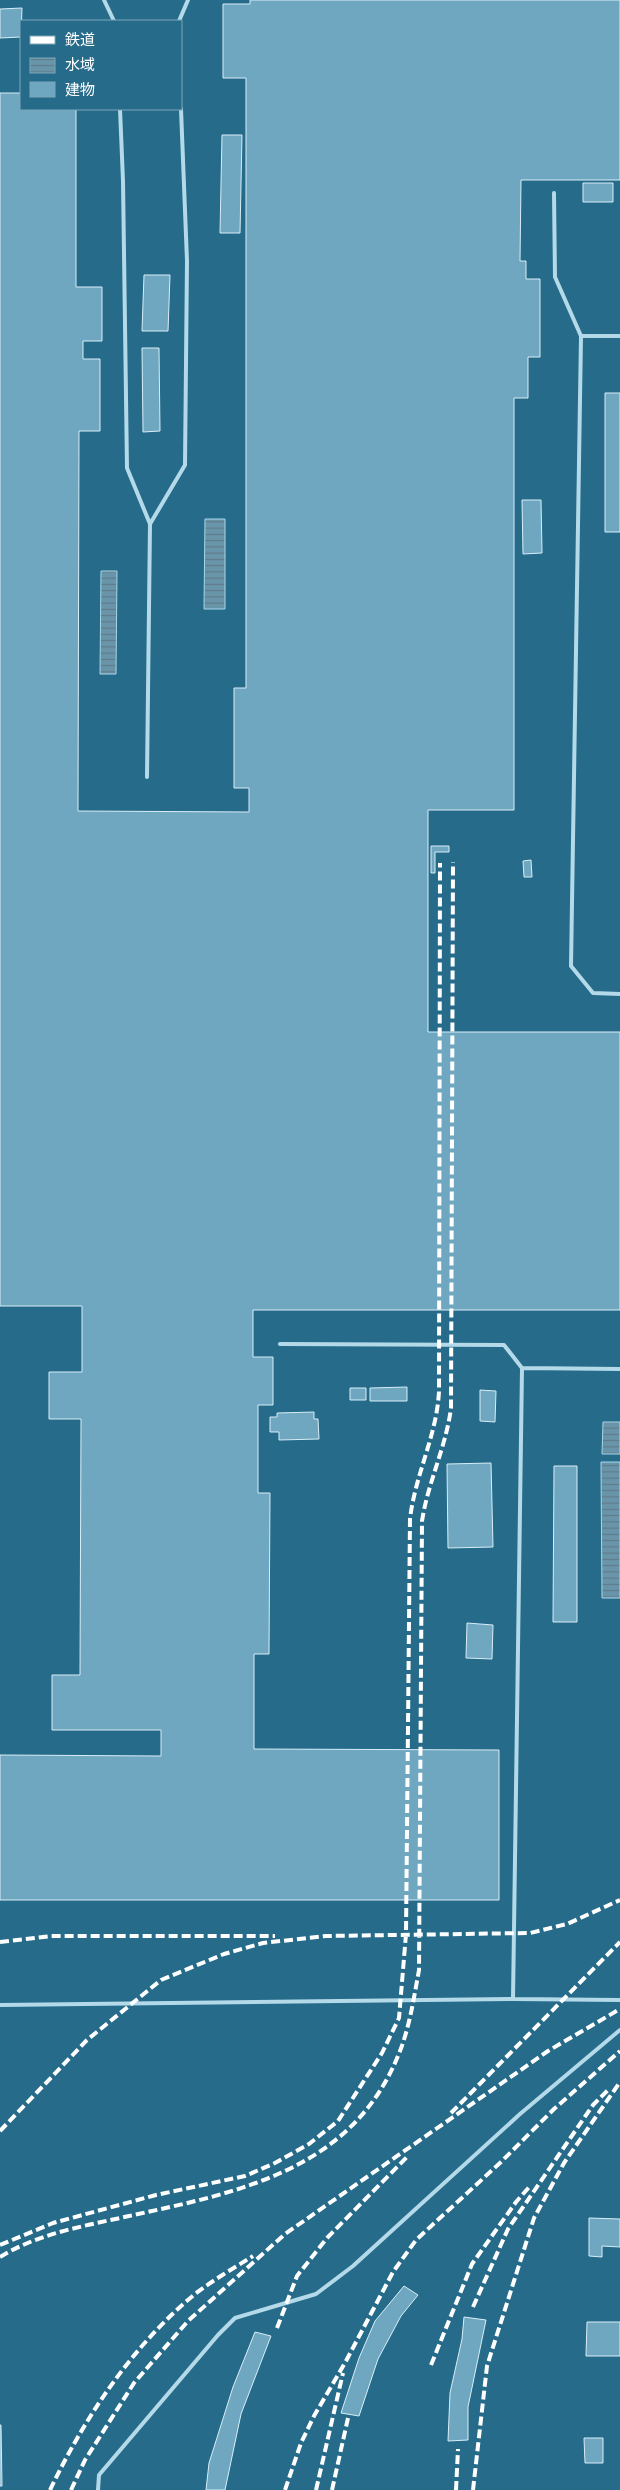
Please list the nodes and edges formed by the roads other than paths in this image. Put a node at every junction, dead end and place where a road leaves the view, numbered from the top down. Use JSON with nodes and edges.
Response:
{"nodes":[{"id":1,"x":104,"y":0,"type":"edge"},
{"id":2,"x":188,"y":0,"type":"edge"},
{"id":3,"x":114,"y":20,"type":"edge"},
{"id":4,"x":180,"y":20,"type":"edge"},
{"id":5,"x":120,"y":110,"type":"edge"},
{"id":6,"x":181,"y":110,"type":"edge"},
{"id":7,"x":554,"y":193,"type":"dead end"},
{"id":8,"x":581,"y":336,"type":"junction"},
{"id":9,"x":620,"y":336,"type":"edge"},
{"id":10,"x":150,"y":524,"type":"junction"},
{"id":11,"x":147,"y":777,"type":"dead end"},
{"id":12,"x":620,"y":994,"type":"edge"},
{"id":13,"x":280,"y":1344,"type":"dead end"},
{"id":14,"x":522,"y":1368,"type":"junction"},
{"id":15,"x":620,"y":1369,"type":"edge"},
{"id":16,"x":513,"y":1998,"type":"junction"},
{"id":17,"x":620,"y":2000,"type":"edge"},
{"id":18,"x":0,"y":2005,"type":"edge"},
{"id":19,"x":620,"y":2030,"type":"edge"},
{"id":20,"x":98,"y":2490,"type":"edge"}],
"edges":[{"from":1,"to":3,"type":"lane"},
{"from":2,"to":4,"type":"lane"},
{"from":5,"to":10,"type":"lane"},
{"from":6,"to":10,"type":"lane"},
{"from":7,"to":8,"type":"lane"},
{"from":8,"to":9,"type":"lane"},
{"from":8,"to":12,"type":"lane"},
{"from":10,"to":11,"type":"lane"},
{"from":13,"to":14,"type":"lane"},
{"from":14,"to":15,"type":"lane"},
{"from":14,"to":16,"type":"lane"},
{"from":16,"to":17,"type":"lane"},
{"from":16,"to":18,"type":"lane"},
{"from":19,"to":20,"type":"lane"}]}
